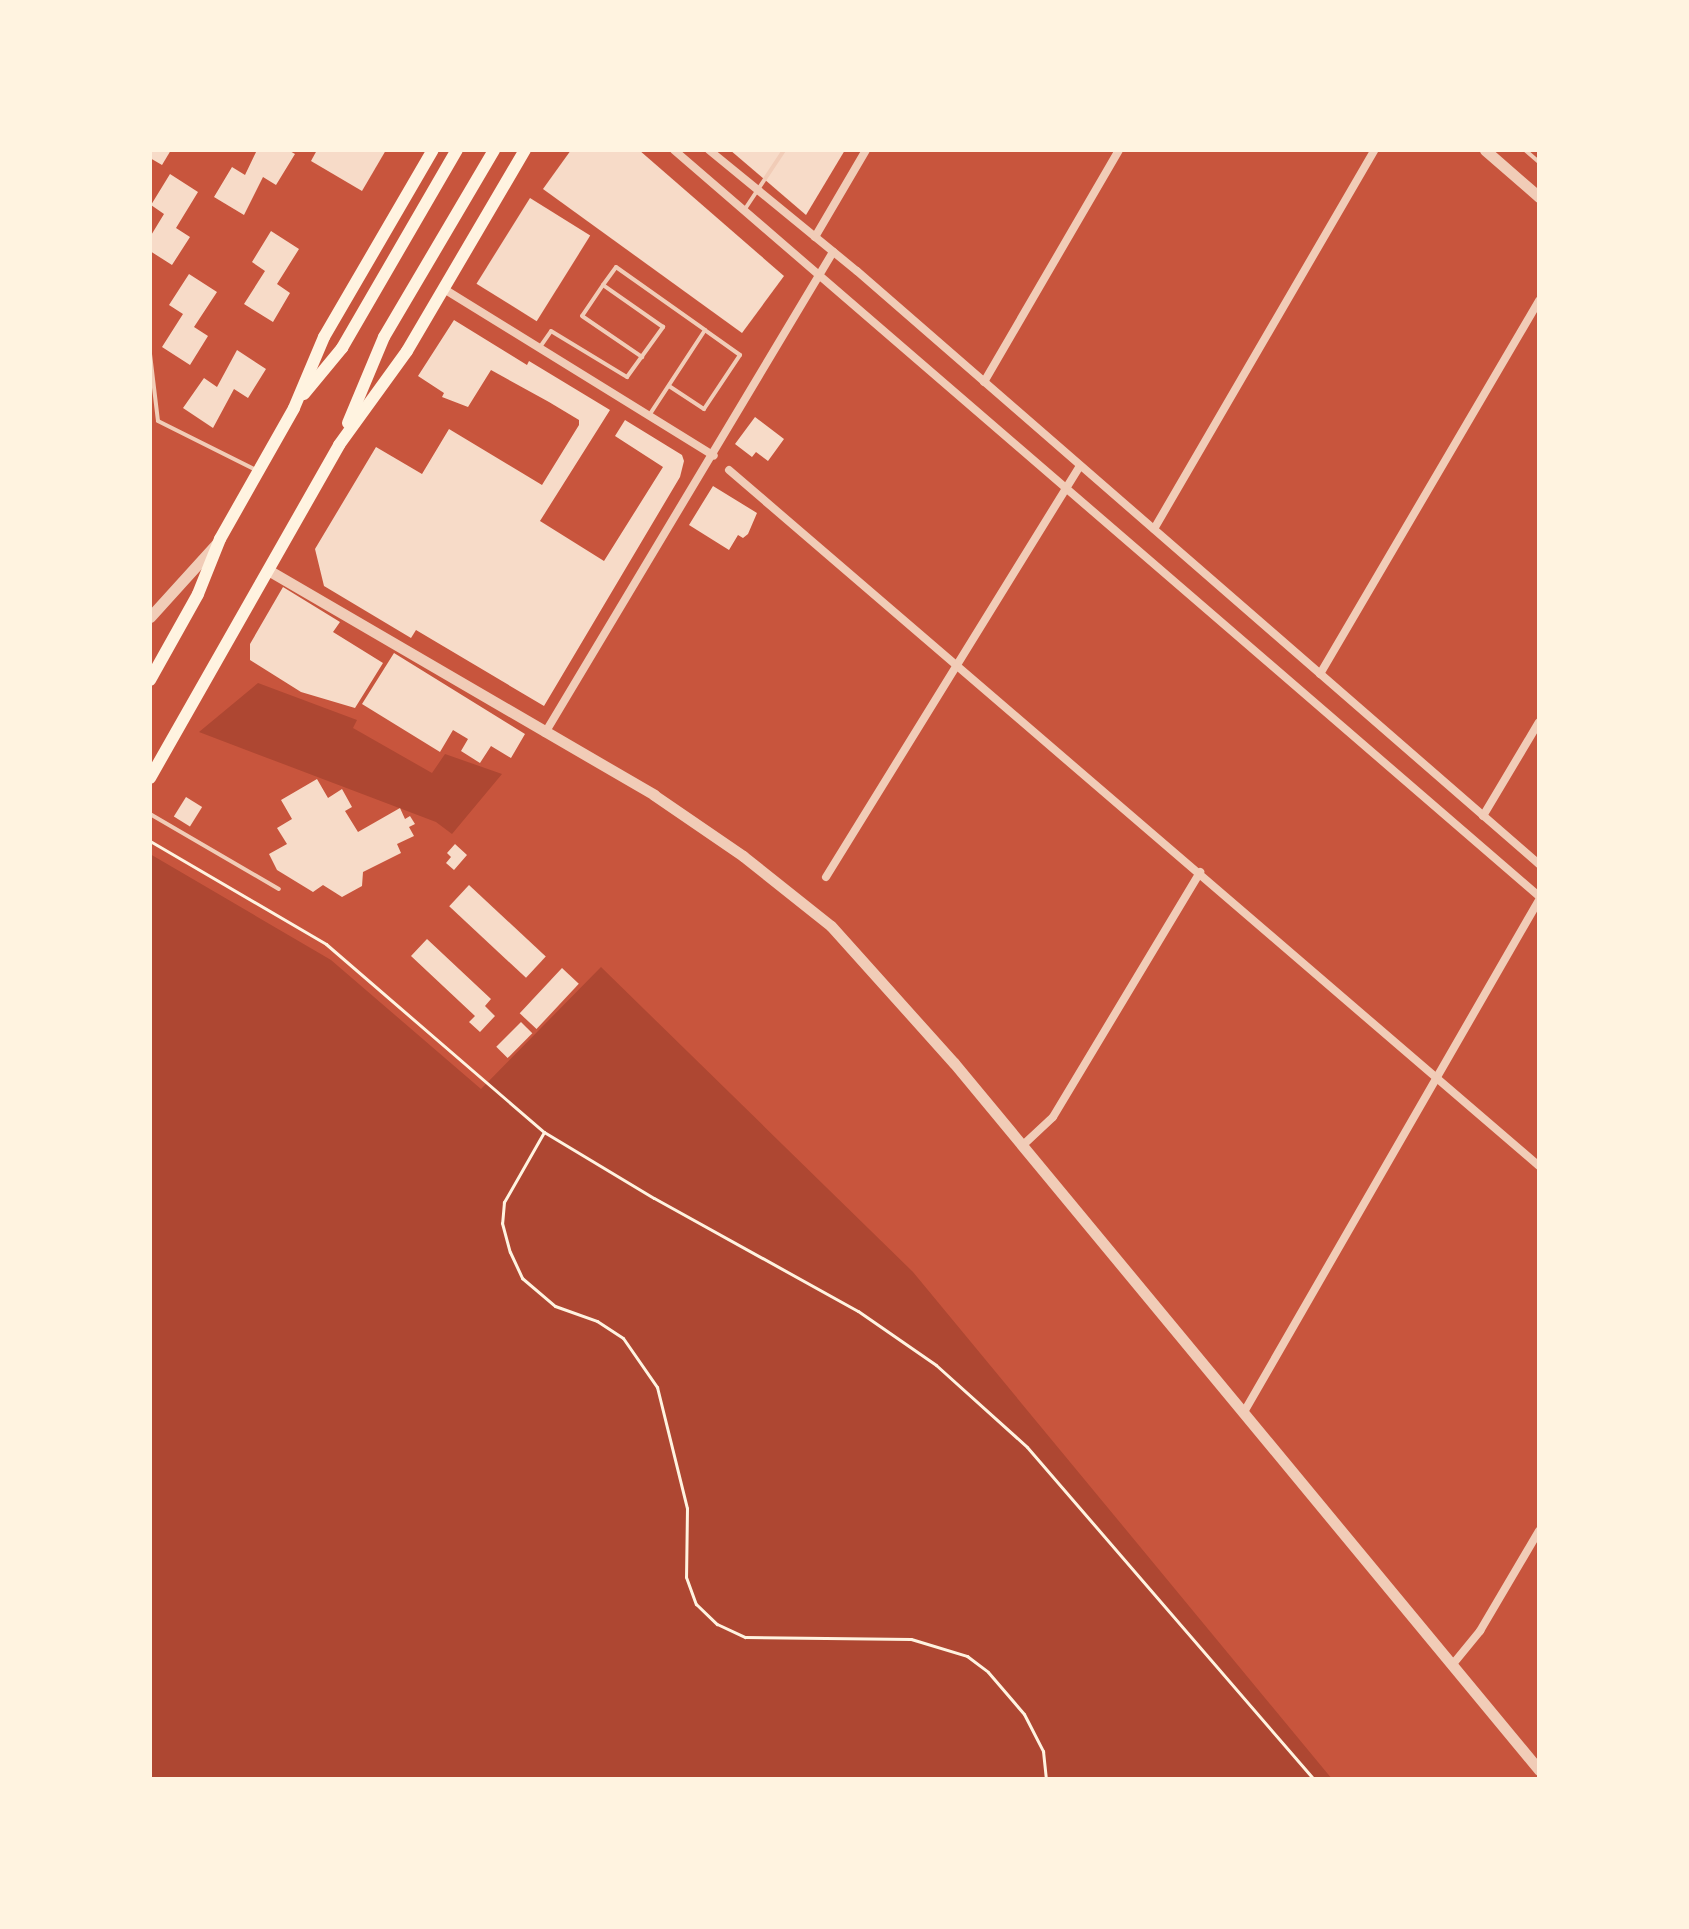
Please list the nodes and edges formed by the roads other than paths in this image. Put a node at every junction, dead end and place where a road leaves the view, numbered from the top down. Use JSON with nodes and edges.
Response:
{"nodes":[{"id":1,"x":433,"y":150,"type":"edge"},
{"id":2,"x":457,"y":150,"type":"edge"},
{"id":3,"x":494,"y":150,"type":"edge"},
{"id":4,"x":525,"y":150,"type":"edge"},
{"id":5,"x":674,"y":150,"type":"edge"},
{"id":6,"x":709,"y":150,"type":"edge"},
{"id":7,"x":784,"y":150,"type":"edge"},
{"id":8,"x":866,"y":150,"type":"edge"},
{"id":9,"x":1119,"y":150,"type":"edge"},
{"id":10,"x":1375,"y":150,"type":"edge"},
{"id":11,"x":1485,"y":150,"type":"edge"},
{"id":12,"x":1525,"y":150,"type":"edge"},
{"id":13,"x":1539,"y":162,"type":"edge"},
{"id":14,"x":758,"y":191,"type":"junction"},
{"id":15,"x":1539,"y":197,"type":"edge"},
{"id":16,"x":745,"y":209,"type":"junction"},
{"id":17,"x":815,"y":237,"type":"junction"},
{"id":18,"x":833,"y":252,"type":"junction"},
{"id":19,"x":820,"y":275,"type":"junction"},
{"id":20,"x":603,"y":285,"type":"junction"},
{"id":21,"x":444,"y":289,"type":"junction"},
{"id":22,"x":1539,"y":301,"type":"edge"},
{"id":23,"x":705,"y":330,"type":"junction"},
{"id":24,"x":540,"y":347,"type":"junction"},
{"id":25,"x":150,"y":354,"type":"edge"},
{"id":26,"x":642,"y":357,"type":"junction"},
{"id":27,"x":984,"y":382,"type":"junction"},
{"id":28,"x":668,"y":385,"type":"junction"},
{"id":29,"x":294,"y":408,"type":"junction"},
{"id":30,"x":649,"y":416,"type":"junction"},
{"id":31,"x":339,"y":445,"type":"junction"},
{"id":32,"x":714,"y":456,"type":"junction"},
{"id":33,"x":1080,"y":466,"type":"junction"},
{"id":34,"x":729,"y":470,"type":"dead end"},
{"id":35,"x":258,"y":471,"type":"junction"},
{"id":36,"x":1068,"y":486,"type":"junction"},
{"id":37,"x":1154,"y":529,"type":"junction"},
{"id":38,"x":220,"y":539,"type":"junction"},
{"id":39,"x":268,"y":570,"type":"junction"},
{"id":40,"x":150,"y":617,"type":"edge"},
{"id":41,"x":956,"y":665,"type":"junction"},
{"id":42,"x":1320,"y":674,"type":"junction"},
{"id":43,"x":150,"y":680,"type":"edge"},
{"id":44,"x":1539,"y":722,"type":"edge"},
{"id":45,"x":545,"y":733,"type":"junction"},
{"id":46,"x":150,"y":778,"type":"edge"},
{"id":47,"x":150,"y":814,"type":"edge"},
{"id":48,"x":1483,"y":816,"type":"junction"},
{"id":49,"x":1539,"y":864,"type":"edge"},
{"id":50,"x":1200,"y":872,"type":"junction"},
{"id":51,"x":826,"y":877,"type":"dead end"},
{"id":52,"x":279,"y":889,"type":"dead end"},
{"id":53,"x":1539,"y":898,"type":"edge"},
{"id":54,"x":1436,"y":1078,"type":"junction"},
{"id":55,"x":1022,"y":1146,"type":"junction"},
{"id":56,"x":1539,"y":1166,"type":"edge"},
{"id":57,"x":1244,"y":1412,"type":"junction"},
{"id":58,"x":1539,"y":1531,"type":"edge"},
{"id":59,"x":1453,"y":1664,"type":"junction"},
{"id":60,"x":1539,"y":1770,"type":"edge"}],
"edges":[{"from":1,"to":29,"type":"main road"},
{"from":2,"to":29,"type":"main road"},
{"from":3,"to":31,"type":"main road"},
{"from":4,"to":21,"type":"main road"},
{"from":5,"to":16,"type":"street"},
{"from":6,"to":14,"type":"street"},
{"from":7,"to":14,"type":"lane"},
{"from":8,"to":17,"type":"street"},
{"from":9,"to":27,"type":"street"},
{"from":10,"to":37,"type":"street"},
{"from":11,"to":15,"type":"street"},
{"from":12,"to":13,"type":"lane"},
{"from":14,"to":16,"type":"lane"},
{"from":14,"to":17,"type":"street"},
{"from":16,"to":19,"type":"street"},
{"from":17,"to":18,"type":"street"},
{"from":18,"to":19,"type":"street"},
{"from":18,"to":27,"type":"street"},
{"from":19,"to":32,"type":"street"},
{"from":19,"to":36,"type":"street"},
{"from":20,"to":23,"type":"lane"},
{"from":20,"to":26,"type":"lane"},
{"from":20,"to":26,"type":"lane"},
{"from":21,"to":24,"type":"street"},
{"from":21,"to":31,"type":"main road"},
{"from":22,"to":42,"type":"street"},
{"from":23,"to":28,"type":"lane"},
{"from":23,"to":28,"type":"lane"},
{"from":24,"to":26,"type":"lane"},
{"from":24,"to":30,"type":"street"},
{"from":25,"to":35,"type":"lane"},
{"from":27,"to":33,"type":"street"},
{"from":28,"to":30,"type":"lane"},
{"from":29,"to":35,"type":"main road"},
{"from":30,"to":32,"type":"street"},
{"from":31,"to":39,"type":"main road"},
{"from":32,"to":45,"type":"street"},
{"from":33,"to":36,"type":"street"},
{"from":33,"to":37,"type":"street"},
{"from":34,"to":41,"type":"street"},
{"from":35,"to":38,"type":"main road"},
{"from":36,"to":41,"type":"street"},
{"from":36,"to":53,"type":"street"},
{"from":37,"to":42,"type":"street"},
{"from":38,"to":40,"type":"street"},
{"from":38,"to":43,"type":"main road"},
{"from":39,"to":45,"type":"street"},
{"from":39,"to":46,"type":"main road"},
{"from":41,"to":50,"type":"street"},
{"from":41,"to":51,"type":"street"},
{"from":42,"to":48,"type":"street"},
{"from":44,"to":48,"type":"street"},
{"from":45,"to":55,"type":"street"},
{"from":47,"to":52,"type":"lane"},
{"from":48,"to":49,"type":"street"},
{"from":50,"to":54,"type":"street"},
{"from":50,"to":55,"type":"street"},
{"from":53,"to":54,"type":"street"},
{"from":54,"to":56,"type":"street"},
{"from":54,"to":57,"type":"street"},
{"from":55,"to":57,"type":"street"},
{"from":57,"to":59,"type":"street"},
{"from":58,"to":59,"type":"street"},
{"from":59,"to":60,"type":"street"}]}
